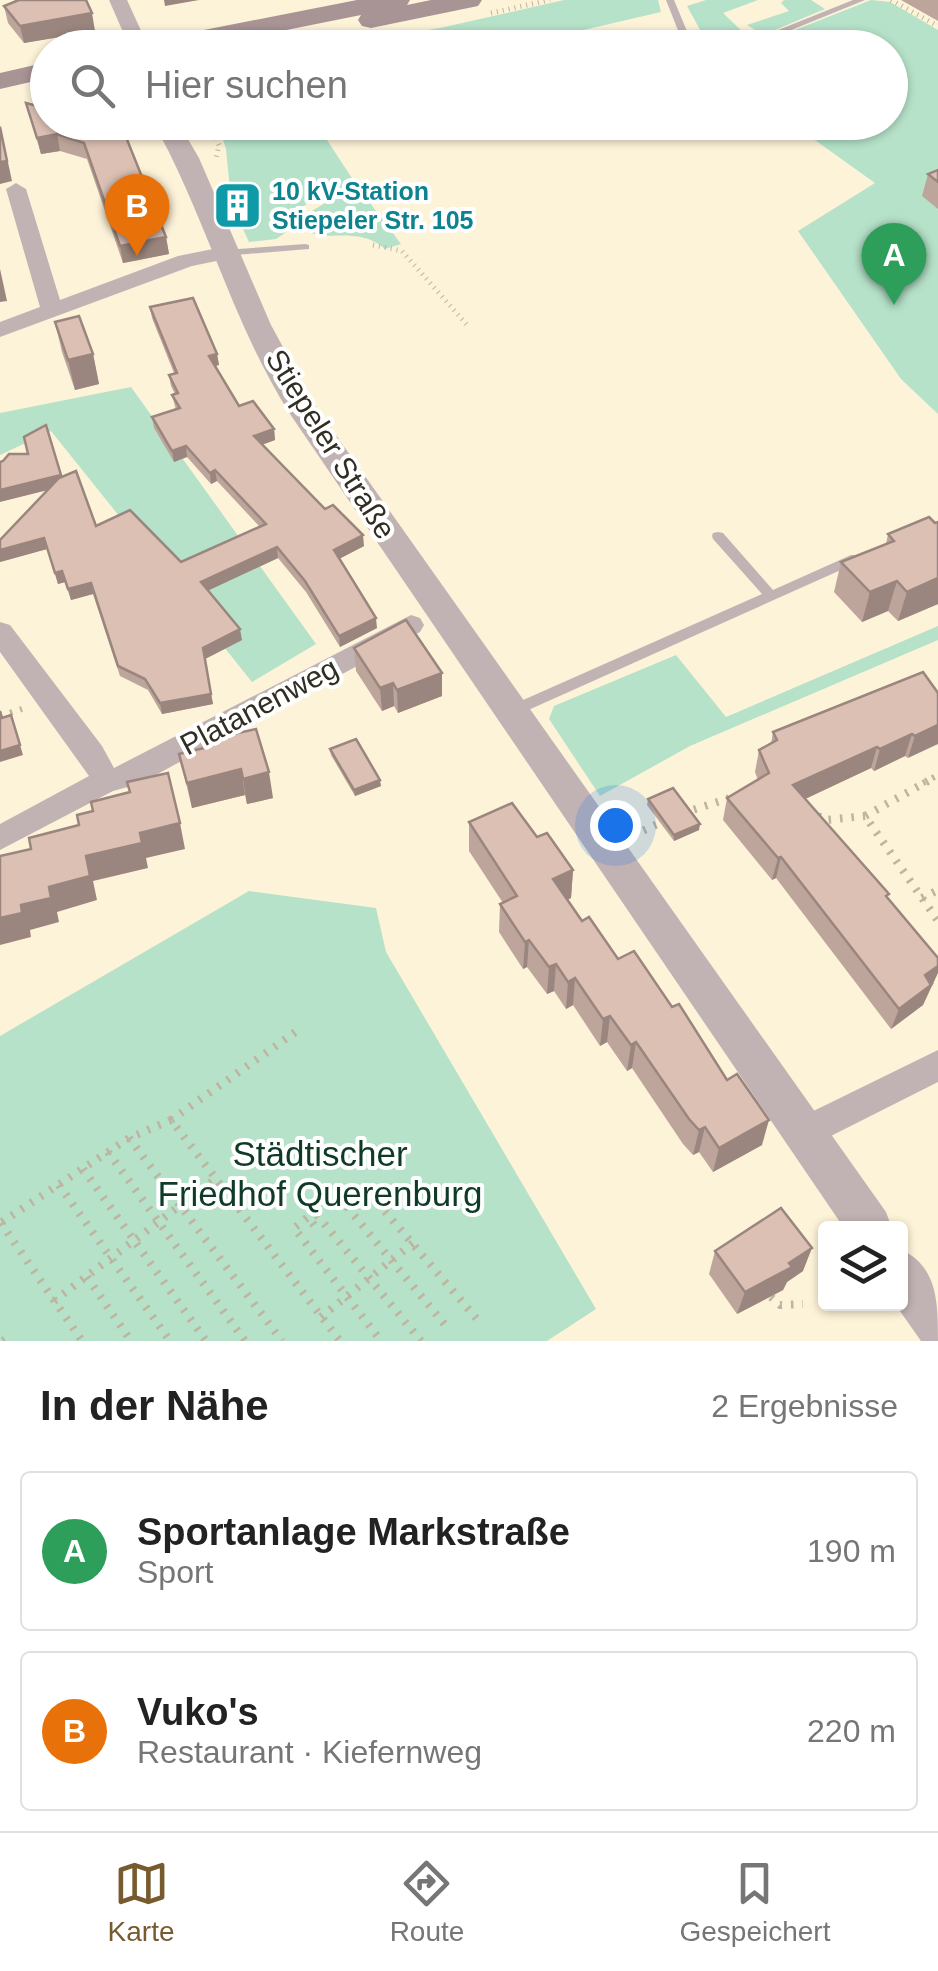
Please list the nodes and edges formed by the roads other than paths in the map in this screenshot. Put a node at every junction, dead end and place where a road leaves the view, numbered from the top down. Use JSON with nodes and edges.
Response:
{"nodes":[{"id":1,"x":118,"y":0,"type":"edge"},
{"id":2,"x":396,"y":0,"type":"edge"},
{"id":3,"x":469,"y":0,"type":"edge"},
{"id":4,"x":670,"y":0,"type":"edge"},
{"id":5,"x":832,"y":0,"type":"edge"},
{"id":6,"x":860,"y":0,"type":"edge"},
{"id":7,"x":843,"y":7,"type":"junction"},
{"id":8,"x":132,"y":30,"type":"edge"},
{"id":9,"x":244,"y":30,"type":"edge"},
{"id":10,"x":325,"y":30,"type":"edge"},
{"id":11,"x":682,"y":30,"type":"edge"},
{"id":12,"x":784,"y":30,"type":"edge"},
{"id":13,"x":30,"y":74,"type":"edge"},
{"id":14,"x":0,"y":81,"type":"edge"},
{"id":15,"x":30,"y":90,"type":"edge"},
{"id":16,"x":0,"y":96,"type":"edge"},
{"id":17,"x":175,"y":140,"type":"edge"},
{"id":18,"x":184,"y":140,"type":"edge"},
{"id":19,"x":186,"y":158,"type":"junction"},
{"id":20,"x":16,"y":189,"type":"dead end"},
{"id":21,"x":305,"y":246,"type":"dead end"},
{"id":22,"x":223,"y":253,"type":"junction"},
{"id":23,"x":52,"y":311,"type":"junction"},
{"id":24,"x":0,"y":330,"type":"edge"},
{"id":25,"x":718,"y":536,"type":"dead end"},
{"id":26,"x":872,"y":551,"type":"edge"},
{"id":27,"x":772,"y":596,"type":"junction"},
{"id":28,"x":410,"y":625,"type":"edge"},
{"id":29,"x":0,"y":632,"type":"edge"},
{"id":30,"x":510,"y":712,"type":"junction"},
{"id":31,"x":106,"y":781,"type":"junction"},
{"id":32,"x":0,"y":838,"type":"edge"},
{"id":33,"x":938,"y":1065,"type":"edge"},
{"id":34,"x":802,"y":1133,"type":"junction"},
{"id":35,"x":865,"y":1221,"type":"edge"},
{"id":36,"x":908,"y":1283,"type":"edge"},
{"id":37,"x":938,"y":1325,"type":"edge"}],
"edges":[{"from":1,"to":8,"type":"street"},
{"from":2,"to":9,"type":"main road"},
{"from":3,"to":10,"type":"main road"},
{"from":4,"to":11,"type":"lane"},
{"from":5,"to":7,"type":"lane"},
{"from":6,"to":7,"type":"lane"},
{"from":7,"to":12,"type":"lane"},
{"from":13,"to":14,"type":"main road"},
{"from":15,"to":16,"type":"main road"},
{"from":17,"to":19,"type":"street","name":"Stiepeler Straße"},
{"from":18,"to":19,"type":"street","name":"Stiepeler Straße"},
{"from":19,"to":22,"type":"street","name":"Stiepeler Straße"},
{"from":20,"to":23,"type":"street"},
{"from":21,"to":22,"type":"lane"},
{"from":22,"to":23,"type":"street"},
{"from":22,"to":30,"type":"street","name":"Stiepeler Straße"},
{"from":23,"to":24,"type":"street"},
{"from":25,"to":27,"type":"lane"},
{"from":26,"to":27,"type":"lane"},
{"from":27,"to":30,"type":"lane"},
{"from":28,"to":31,"type":"street","name":"Platanenweg"},
{"from":29,"to":31,"type":"street"},
{"from":30,"to":34,"type":"street","name":"Stiepeler Straße"},
{"from":31,"to":32,"type":"street","name":"Platanenweg"},
{"from":33,"to":34,"type":"street"},
{"from":34,"to":35,"type":"street","name":"Stiepeler Straße"},
{"from":36,"to":37,"type":"street"}]}
